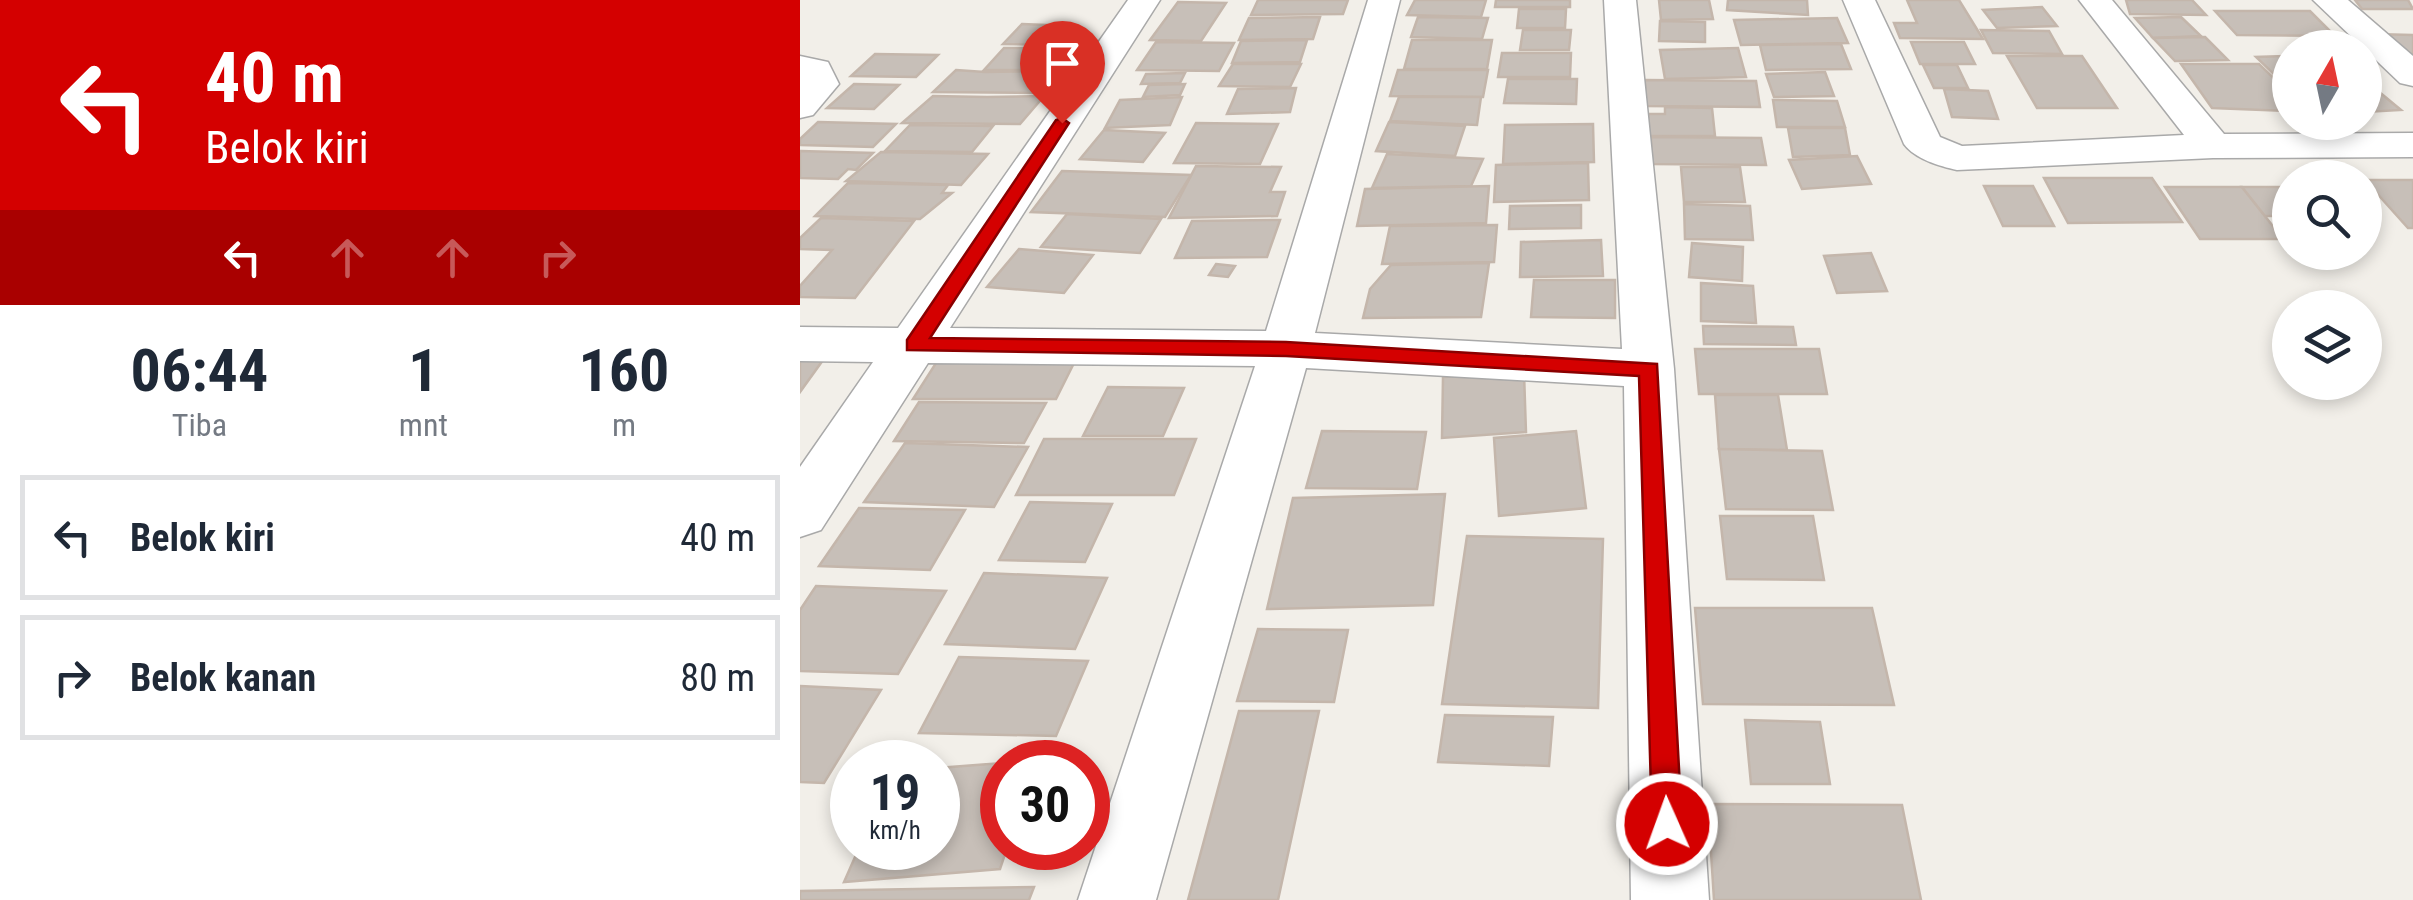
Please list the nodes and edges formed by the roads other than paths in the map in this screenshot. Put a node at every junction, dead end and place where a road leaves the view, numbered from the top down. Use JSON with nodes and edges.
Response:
{"nodes":[{"id":1,"x":1144,"y":0,"type":"edge"},
{"id":2,"x":1384,"y":0,"type":"edge"},
{"id":3,"x":1620,"y":0,"type":"edge"},
{"id":4,"x":1859,"y":0,"type":"edge"},
{"id":5,"x":2095,"y":0,"type":"edge"},
{"id":6,"x":2329,"y":0,"type":"edge"},
{"id":7,"x":800,"y":67,"type":"edge"},
{"id":8,"x":2413,"y":75,"type":"edge"},
{"id":9,"x":800,"y":106,"type":"edge"},
{"id":10,"x":2413,"y":145,"type":"edge"},
{"id":11,"x":2213,"y":146,"type":"junction"},
{"id":12,"x":800,"y":344,"type":"edge"},
{"id":13,"x":914,"y":345,"type":"junction"},
{"id":14,"x":1286,"y":349,"type":"junction"},
{"id":15,"x":1649,"y":369,"type":"junction"},
{"id":16,"x":800,"y":513,"type":"edge"},
{"id":17,"x":1117,"y":900,"type":"edge"},
{"id":18,"x":1670,"y":900,"type":"edge"}],
"edges":[{"from":1,"to":13,"type":"street"},
{"from":2,"to":14,"type":"street"},
{"from":3,"to":15,"type":"street"},
{"from":4,"to":11,"type":"street"},
{"from":5,"to":11,"type":"street"},
{"from":6,"to":8,"type":"street"},
{"from":7,"to":9,"type":"street"},
{"from":10,"to":11,"type":"street"},
{"from":12,"to":13,"type":"street"},
{"from":13,"to":14,"type":"street"},
{"from":13,"to":16,"type":"street"},
{"from":14,"to":15,"type":"street"},
{"from":14,"to":17,"type":"street"},
{"from":15,"to":18,"type":"street"}]}
